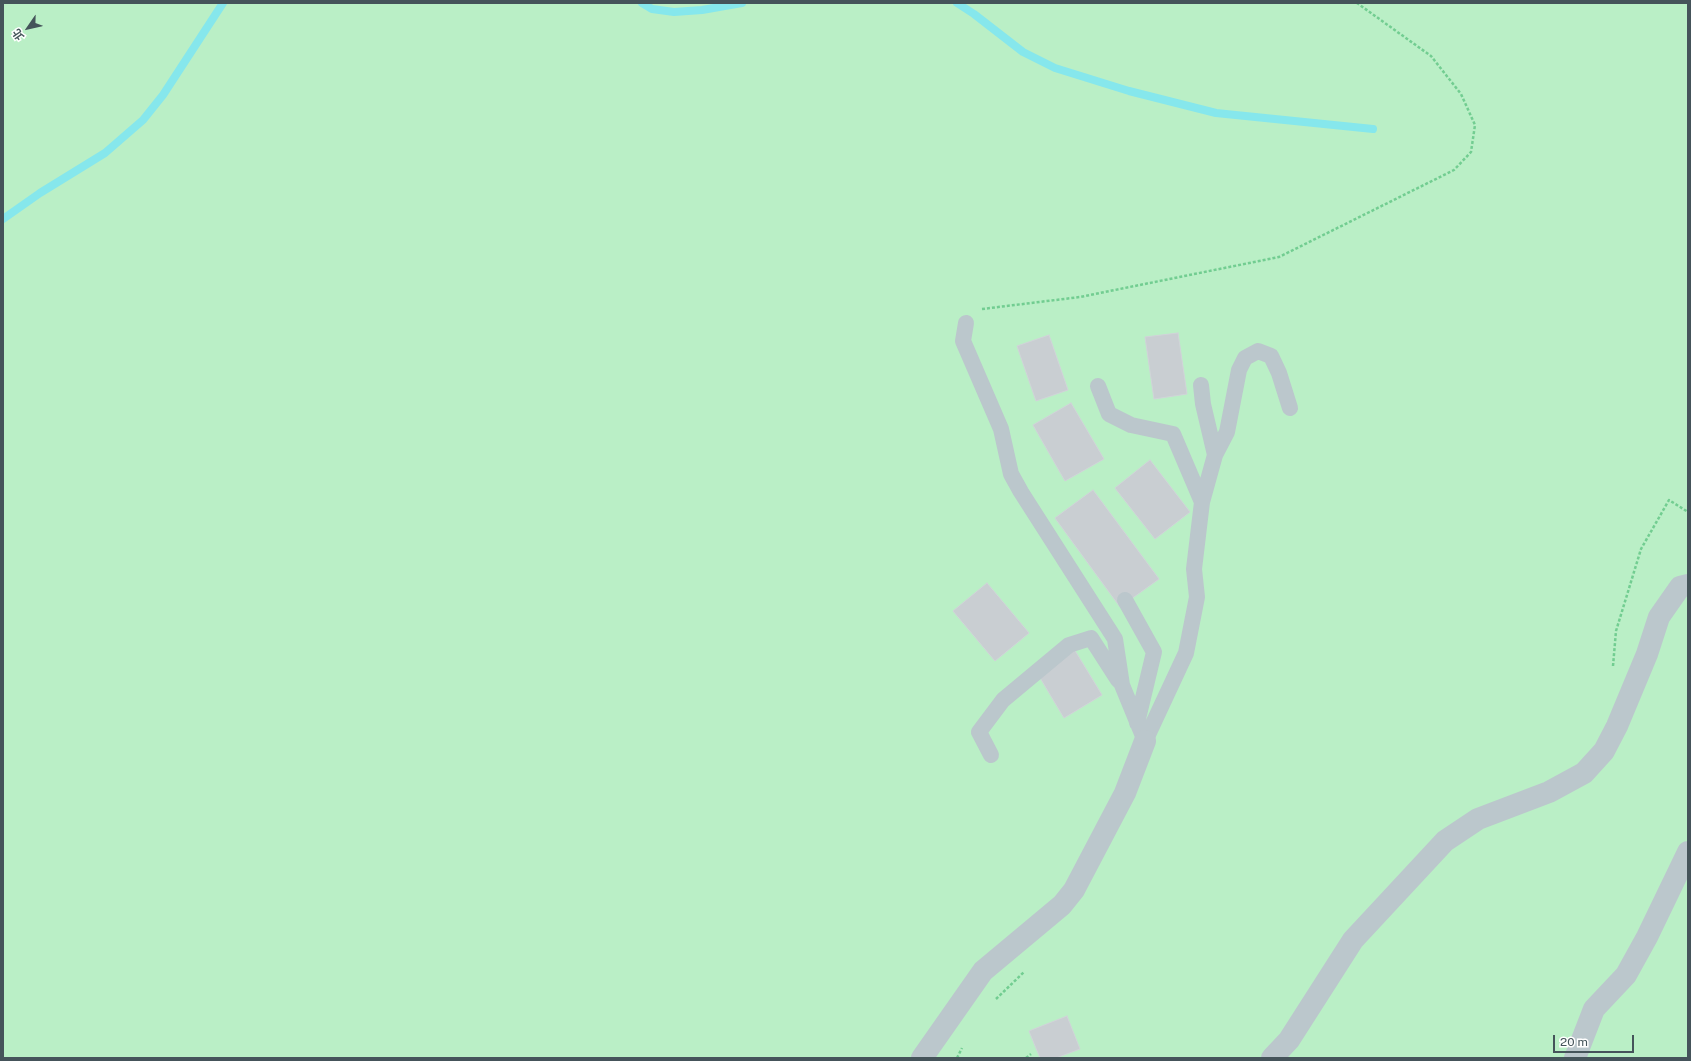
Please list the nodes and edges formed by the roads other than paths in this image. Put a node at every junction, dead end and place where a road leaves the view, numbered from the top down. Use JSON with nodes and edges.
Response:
{"nodes":[{"id":1,"x":966,"y":323,"type":"road end"},
{"id":2,"x":1201,"y":385,"type":"dead end"},
{"id":3,"x":1098,"y":386,"type":"dead end"},
{"id":4,"x":1290,"y":408,"type":"dead end"},
{"id":5,"x":1215,"y":455,"type":"junction"},
{"id":6,"x":1202,"y":502,"type":"junction"},
{"id":7,"x":1688,"y":585,"type":"edge"},
{"id":8,"x":1125,"y":600,"type":"dead end"},
{"id":9,"x":1122,"y":685,"type":"junction"},
{"id":10,"x":1141,"y":732,"type":"junction"},
{"id":11,"x":991,"y":755,"type":"dead end"},
{"id":12,"x":1688,"y":852,"type":"edge"},
{"id":13,"x":922,"y":1058,"type":"edge"},
{"id":14,"x":1272,"y":1058,"type":"edge"},
{"id":15,"x":1574,"y":1058,"type":"edge"}],
"edges":[{"from":1,"to":9,"type":"lane"},
{"from":2,"to":5,"type":"lane"},
{"from":3,"to":6,"type":"lane"},
{"from":4,"to":5,"type":"lane"},
{"from":5,"to":6,"type":"lane"},
{"from":6,"to":10,"type":"lane"},
{"from":7,"to":14,"type":"street"},
{"from":8,"to":10,"type":"lane"},
{"from":9,"to":10,"type":"lane"},
{"from":9,"to":11,"type":"lane"},
{"from":10,"to":13,"type":"street"},
{"from":12,"to":15,"type":"street"}]}
